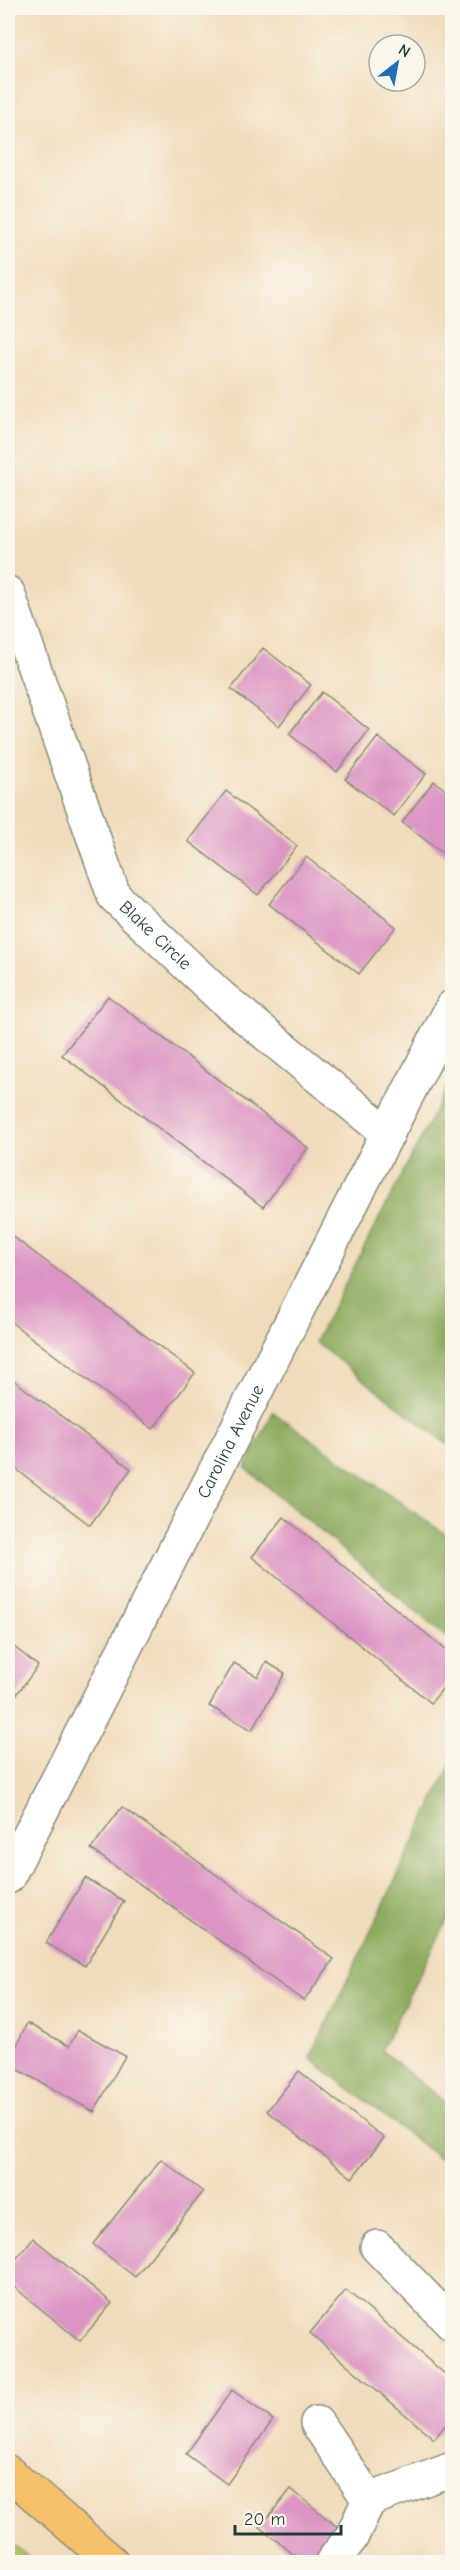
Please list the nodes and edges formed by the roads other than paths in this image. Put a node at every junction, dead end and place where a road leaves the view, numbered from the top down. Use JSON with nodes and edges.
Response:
{"nodes":[{"id":1,"x":8,"y":593,"type":"edge"},
{"id":2,"x":453,"y":1007,"type":"edge"},
{"id":3,"x":388,"y":1134,"type":"junction"},
{"id":4,"x":8,"y":1877,"type":"edge"},
{"id":5,"x":377,"y":2247,"type":"dead end"},
{"id":6,"x":453,"y":2324,"type":"edge"},
{"id":7,"x":317,"y":2423,"type":"dead end"},
{"id":8,"x":453,"y":2469,"type":"edge"},
{"id":9,"x":8,"y":2472,"type":"edge"},
{"id":10,"x":369,"y":2500,"type":"junction"},
{"id":11,"x":112,"y":2562,"type":"edge"},
{"id":12,"x":332,"y":2562,"type":"edge"}],
"edges":[{"from":1,"to":3,"type":"street","name":"Blake Circle"},
{"from":2,"to":3,"type":"street","name":"Carolina Avenue"},
{"from":3,"to":4,"type":"street","name":"Carolina Avenue"},
{"from":5,"to":6,"type":"street"},
{"from":7,"to":10,"type":"street"},
{"from":8,"to":10,"type":"street"},
{"from":9,"to":11,"type":"main road"},
{"from":10,"to":12,"type":"street"}]}
